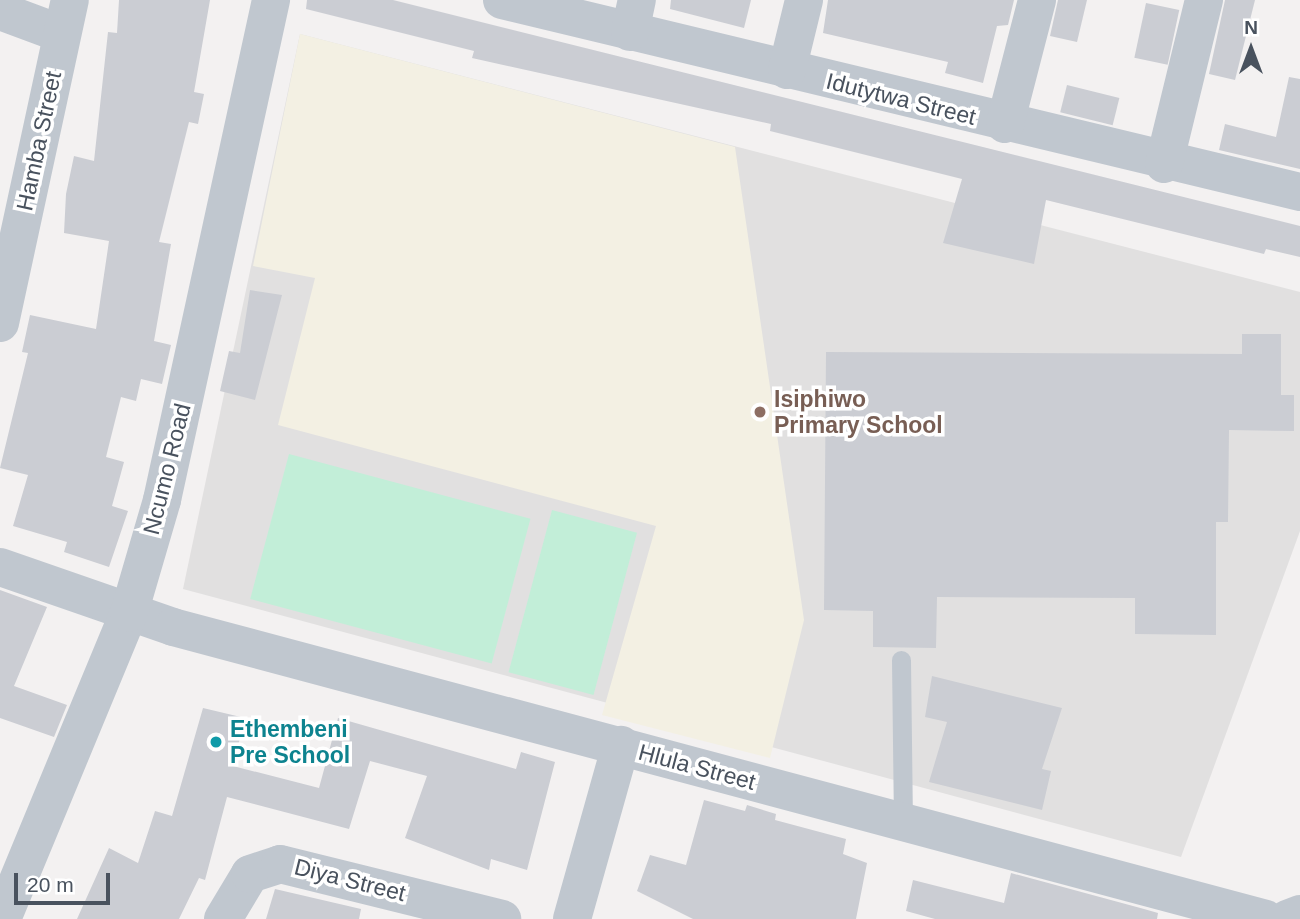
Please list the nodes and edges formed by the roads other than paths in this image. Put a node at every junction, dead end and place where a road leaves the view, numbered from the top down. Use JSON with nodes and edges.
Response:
{"nodes":[{"id":1,"x":271,"y":0,"type":"edge"},
{"id":2,"x":502,"y":0,"type":"edge"},
{"id":3,"x":804,"y":0,"type":"edge"},
{"id":4,"x":1037,"y":0,"type":"edge"},
{"id":5,"x":1205,"y":0,"type":"edge"},
{"id":6,"x":0,"y":11,"type":"edge"},
{"id":7,"x":633,"y":16,"type":"edge"},
{"id":8,"x":66,"y":17,"type":"edge"},
{"id":9,"x":786,"y":70,"type":"junction"},
{"id":10,"x":1005,"y":124,"type":"junction"},
{"id":11,"x":1164,"y":164,"type":"junction"},
{"id":12,"x":1300,"y":192,"type":"edge"},
{"id":13,"x":13,"y":197,"type":"edge"},
{"id":14,"x":0,"y":323,"type":"edge"},
{"id":15,"x":0,"y":567,"type":"edge"},
{"id":16,"x":129,"y":613,"type":"junction"},
{"id":17,"x":901,"y":660,"type":"dead end"},
{"id":18,"x":621,"y":746,"type":"junction"},
{"id":19,"x":903,"y":823,"type":"junction"},
{"id":20,"x":1300,"y":915,"type":"edge"},
{"id":21,"x":2,"y":919,"type":"edge"},
{"id":22,"x":223,"y":919,"type":"edge"},
{"id":23,"x":502,"y":919,"type":"edge"},
{"id":24,"x":572,"y":919,"type":"edge"},
{"id":25,"x":1266,"y":919,"type":"edge"},
{"id":26,"x":1287,"y":919,"type":"edge"}],
"edges":[{"from":1,"to":16,"type":"street","name":"Ncumo Road"},
{"from":2,"to":7,"type":"street","name":"Idutytwa Street"},
{"from":3,"to":9,"type":"street"},
{"from":4,"to":10,"type":"street"},
{"from":5,"to":11,"type":"street"},
{"from":6,"to":8,"type":"street"},
{"from":7,"to":9,"type":"street","name":"Idutytwa Street"},
{"from":8,"to":13,"type":"street","name":"Hamba Street"},
{"from":9,"to":10,"type":"street","name":"Idutytwa Street"},
{"from":10,"to":11,"type":"street","name":"Idutytwa Street"},
{"from":11,"to":12,"type":"street","name":"Idutytwa Street"},
{"from":13,"to":14,"type":"street","name":"Hamba Street"},
{"from":15,"to":16,"type":"street","name":"Hlula Street"},
{"from":16,"to":18,"type":"street","name":"Hlula Street"},
{"from":16,"to":21,"type":"street","name":"Ncumo Road"},
{"from":17,"to":19,"type":"lane"},
{"from":18,"to":19,"type":"street","name":"Hlula Street"},
{"from":18,"to":24,"type":"street"},
{"from":19,"to":25,"type":"street","name":"Hlula Street"},
{"from":20,"to":26,"type":"street"},
{"from":22,"to":23,"type":"street","name":"Diya Street"}]}
